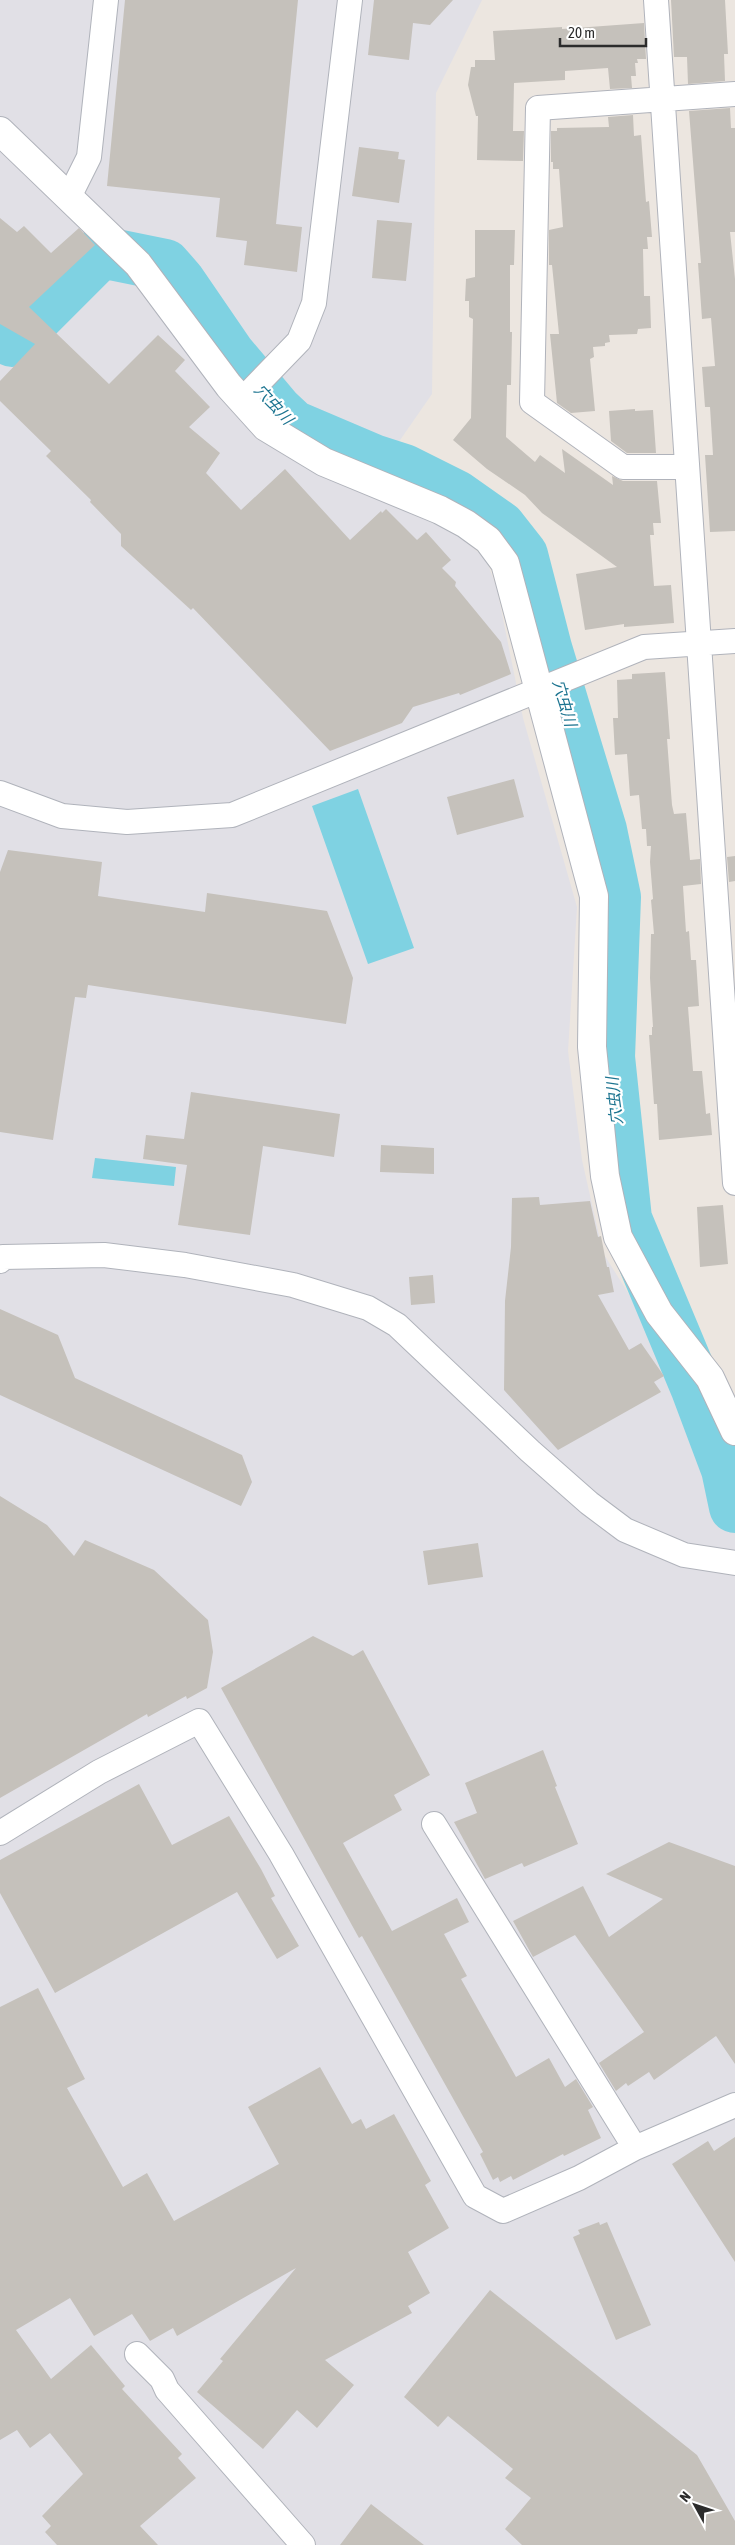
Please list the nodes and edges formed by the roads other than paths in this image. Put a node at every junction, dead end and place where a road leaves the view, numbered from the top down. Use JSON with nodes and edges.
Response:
{"nodes":[{"id":1,"x":106,"y":0,"type":"edge"},
{"id":2,"x":350,"y":0,"type":"edge"},
{"id":3,"x":656,"y":0,"type":"edge"},
{"id":4,"x":735,"y":94,"type":"edge"},
{"id":5,"x":663,"y":99,"type":"junction"},
{"id":6,"x":0,"y":131,"type":"edge"},
{"id":7,"x":69,"y":197,"type":"junction"},
{"id":8,"x":241,"y":401,"type":"junction"},
{"id":9,"x":687,"y":467,"type":"junction"},
{"id":10,"x":735,"y":641,"type":"edge"},
{"id":11,"x":699,"y":643,"type":"junction"},
{"id":12,"x":538,"y":690,"type":"junction"},
{"id":13,"x":0,"y":794,"type":"edge"},
{"id":14,"x":735,"y":1183,"type":"edge"},
{"id":15,"x":0,"y":1261,"type":"edge"},
{"id":16,"x":722,"y":1378,"type":"edge"},
{"id":17,"x":735,"y":1431,"type":"edge"},
{"id":18,"x":735,"y":1563,"type":"edge"},
{"id":19,"x":434,"y":1824,"type":"dead end"},
{"id":20,"x":0,"y":1833,"type":"edge"},
{"id":21,"x":735,"y":2105,"type":"edge"},
{"id":22,"x":635,"y":2148,"type":"junction"},
{"id":23,"x":137,"y":2354,"type":"dead end"},
{"id":24,"x":302,"y":2545,"type":"edge"}],
"edges":[{"from":1,"to":7,"type":"street"},
{"from":2,"to":8,"type":"street"},
{"from":3,"to":5,"type":"street"},
{"from":4,"to":5,"type":"street"},
{"from":5,"to":9,"type":"street"},
{"from":5,"to":9,"type":"street"},
{"from":6,"to":7,"type":"street"},
{"from":7,"to":8,"type":"street"},
{"from":8,"to":12,"type":"street"},
{"from":9,"to":11,"type":"street"},
{"from":10,"to":11,"type":"street"},
{"from":11,"to":12,"type":"street"},
{"from":11,"to":14,"type":"street"},
{"from":12,"to":13,"type":"street"},
{"from":12,"to":16,"type":"street"},
{"from":15,"to":18,"type":"street"},
{"from":16,"to":17,"type":"street"},
{"from":19,"to":22,"type":"street"},
{"from":20,"to":22,"type":"street"},
{"from":21,"to":22,"type":"street"},
{"from":23,"to":24,"type":"street"}]}
